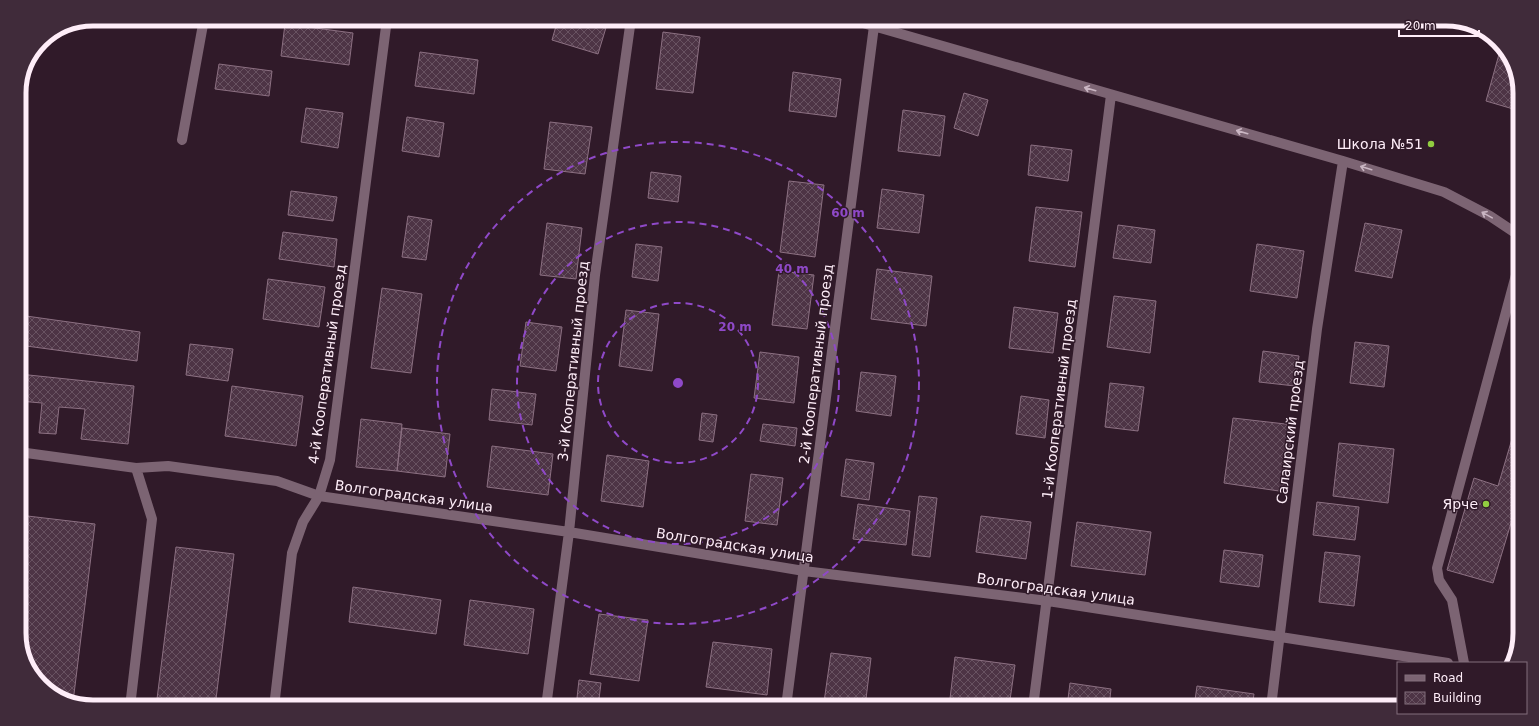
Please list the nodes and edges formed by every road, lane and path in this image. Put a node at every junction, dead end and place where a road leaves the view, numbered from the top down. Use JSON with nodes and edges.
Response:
{"nodes":[{"id":1,"x":203,"y":26,"type":"edge"},
{"id":2,"x":386,"y":26,"type":"edge"},
{"id":3,"x":630,"y":26,"type":"edge"},
{"id":4,"x":874,"y":26,"type":"joint"},
{"id":5,"x":1111,"y":95,"type":"junction"},
{"id":6,"x":182,"y":140,"type":"dead end"},
{"id":7,"x":1343,"y":161,"type":"junction"},
{"id":8,"x":1513,"y":231,"type":"edge"},
{"id":9,"x":1513,"y":286,"type":"edge"},
{"id":10,"x":26,"y":453,"type":"edge"},
{"id":11,"x":136,"y":468,"type":"junction"},
{"id":12,"x":319,"y":496,"type":"junction"},
{"id":13,"x":569,"y":532,"type":"junction"},
{"id":14,"x":804,"y":571,"type":"junction"},
{"id":15,"x":1048,"y":601,"type":"junction"},
{"id":16,"x":1281,"y":637,"type":"junction"},
{"id":17,"x":1442,"y":662,"type":"edge"},
{"id":18,"x":1464,"y":662,"type":"edge"},
{"id":19,"x":131,"y":700,"type":"edge"},
{"id":20,"x":275,"y":700,"type":"edge"},
{"id":21,"x":547,"y":700,"type":"edge"},
{"id":22,"x":787,"y":700,"type":"edge"},
{"id":23,"x":1034,"y":700,"type":"edge"},
{"id":24,"x":1272,"y":700,"type":"edge"}],
"edges":[{"from":1,"to":6,"type":"street"},
{"from":2,"to":12,"type":"street","name":"4-й Кооперативный проезд"},
{"from":3,"to":13,"type":"street","name":"3-й Кооперативный проезд"},
{"from":5,"to":4,"type":"street","one_way":true},
{"from":4,"to":14,"type":"street","name":"2-й Кооперативный проезд"},
{"from":7,"to":5,"type":"street","one_way":true},
{"from":5,"to":15,"type":"street","name":"1-й Кооперативный проезд"},
{"from":8,"to":7,"type":"street","one_way":true},
{"from":7,"to":16,"type":"street","name":"Салаирский проезд"},
{"from":9,"to":18,"type":"street"},
{"from":10,"to":11,"type":"street","name":"Волгоградская улица"},
{"from":11,"to":12,"type":"street","name":"Волгоградская улица"},
{"from":11,"to":19,"type":"street"},
{"from":12,"to":13,"type":"street","name":"Волгоградская улица"},
{"from":12,"to":20,"type":"street","name":"4-й Кооперативный проезд"},
{"from":13,"to":14,"type":"street","name":"Волгоградская улица"},
{"from":13,"to":21,"type":"street","name":"3-й Кооперативный проезд"},
{"from":14,"to":15,"type":"street","name":"Волгоградская улица"},
{"from":14,"to":22,"type":"street","name":"2-й Кооперативный проезд"},
{"from":15,"to":16,"type":"street","name":"Волгоградская улица"},
{"from":15,"to":23,"type":"street","name":"1-й Кооперативный проезд"},
{"from":16,"to":17,"type":"street","name":"Волгоградская улица"},
{"from":16,"to":24,"type":"street","name":"Салаирский проезд"}]}
